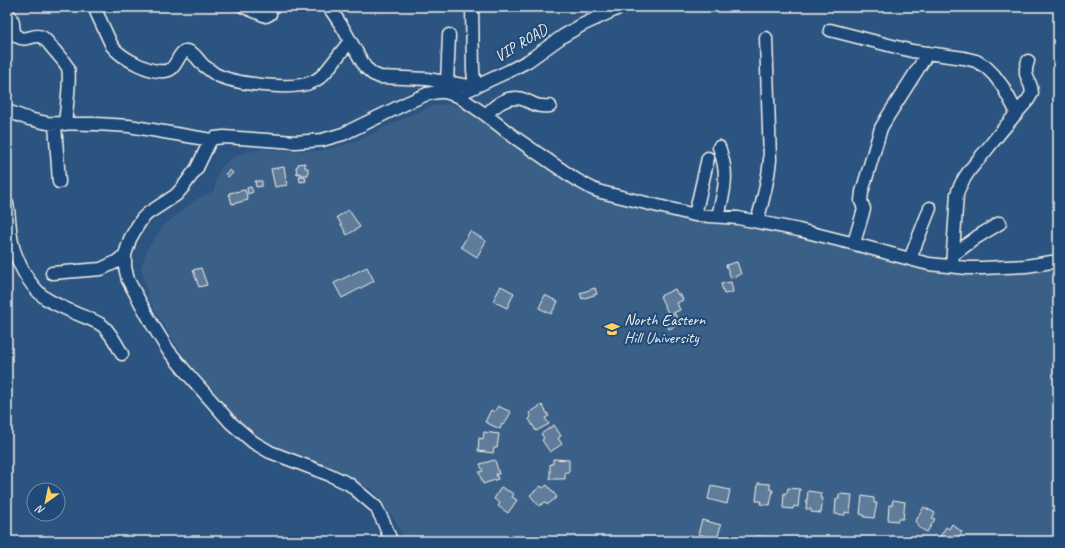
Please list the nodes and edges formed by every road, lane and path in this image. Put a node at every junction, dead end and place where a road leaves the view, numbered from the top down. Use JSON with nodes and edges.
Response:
{"nodes":[{"id":1,"x":94,"y":7,"type":"edge"},
{"id":2,"x":244,"y":7,"type":"edge"},
{"id":3,"x":271,"y":7,"type":"edge"},
{"id":4,"x":329,"y":7,"type":"edge"},
{"id":5,"x":472,"y":7,"type":"edge"},
{"id":6,"x":621,"y":7,"type":"edge"},
{"id":7,"x":7,"y":13,"type":"edge"},
{"id":8,"x":830,"y":30,"type":"dead end"},
{"id":9,"x":449,"y":35,"type":"dead end"},
{"id":10,"x":766,"y":38,"type":"dead end"},
{"id":11,"x":350,"y":41,"type":"junction"},
{"id":12,"x":928,"y":53,"type":"junction"},
{"id":13,"x":1028,"y":61,"type":"dead end"},
{"id":14,"x":447,"y":83,"type":"junction"},
{"id":15,"x":475,"y":87,"type":"junction"},
{"id":16,"x":458,"y":96,"type":"junction"},
{"id":17,"x":550,"y":106,"type":"dead end"},
{"id":18,"x":7,"y":111,"type":"edge"},
{"id":19,"x":1017,"y":113,"type":"junction"},
{"id":20,"x":486,"y":115,"type":"junction"},
{"id":21,"x":60,"y":124,"type":"junction"},
{"id":22,"x":211,"y":140,"type":"junction"},
{"id":23,"x":719,"y":147,"type":"dead end"},
{"id":24,"x":708,"y":158,"type":"dead end"},
{"id":25,"x":59,"y":182,"type":"dead end"},
{"id":26,"x":7,"y":204,"type":"edge"},
{"id":27,"x":930,"y":208,"type":"dead end"},
{"id":28,"x":695,"y":215,"type":"junction"},
{"id":29,"x":718,"y":216,"type":"junction"},
{"id":30,"x":757,"y":221,"type":"junction"},
{"id":31,"x":1000,"y":223,"type":"dead end"},
{"id":32,"x":854,"y":243,"type":"junction"},
{"id":33,"x":125,"y":255,"type":"junction"},
{"id":34,"x":910,"y":259,"type":"junction"},
{"id":35,"x":952,"y":261,"type":"junction"},
{"id":36,"x":1058,"y":261,"type":"edge"},
{"id":37,"x":52,"y":273,"type":"dead end"},
{"id":38,"x":122,"y":354,"type":"dead end"},
{"id":39,"x":391,"y":541,"type":"edge"}],
"edges":[{"from":1,"to":11,"type":"street"},
{"from":2,"to":3,"type":"street"},
{"from":4,"to":11,"type":"street"},
{"from":5,"to":15,"type":"street"},
{"from":6,"to":15,"type":"street","name":"VIP ROAD"},
{"from":7,"to":21,"type":"street"},
{"from":8,"to":12,"type":"street"},
{"from":9,"to":14,"type":"street"},
{"from":10,"to":30,"type":"street"},
{"from":11,"to":14,"type":"street"},
{"from":12,"to":19,"type":"street"},
{"from":12,"to":32,"type":"street"},
{"from":13,"to":19,"type":"street"},
{"from":14,"to":15,"type":"street"},
{"from":15,"to":16,"type":"street","name":"VIP ROAD"},
{"from":16,"to":20,"type":"street"},
{"from":16,"to":22,"type":"street"},
{"from":17,"to":20,"type":"street"},
{"from":18,"to":21,"type":"street"},
{"from":19,"to":35,"type":"street"},
{"from":20,"to":28,"type":"street"},
{"from":21,"to":22,"type":"street"},
{"from":21,"to":25,"type":"street"},
{"from":22,"to":33,"type":"street"},
{"from":23,"to":29,"type":"street"},
{"from":24,"to":28,"type":"street"},
{"from":26,"to":38,"type":"street"},
{"from":27,"to":34,"type":"street"},
{"from":28,"to":29,"type":"street"},
{"from":29,"to":30,"type":"street"},
{"from":30,"to":32,"type":"street"},
{"from":31,"to":35,"type":"street"},
{"from":32,"to":34,"type":"street"},
{"from":33,"to":37,"type":"street"},
{"from":33,"to":39,"type":"street"},
{"from":34,"to":35,"type":"street"},
{"from":35,"to":36,"type":"street"}]}
